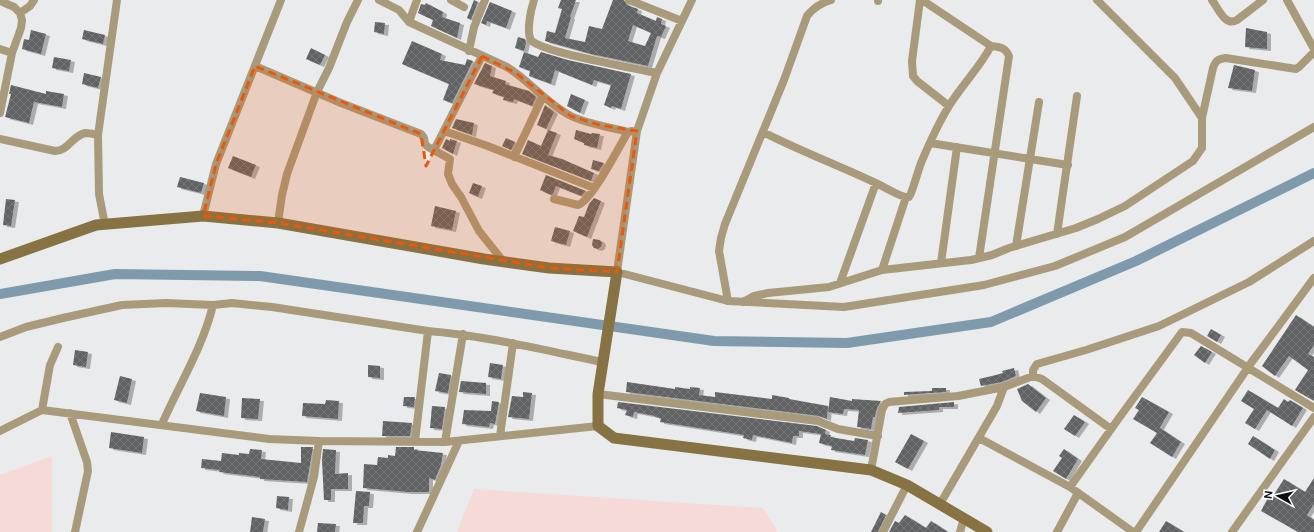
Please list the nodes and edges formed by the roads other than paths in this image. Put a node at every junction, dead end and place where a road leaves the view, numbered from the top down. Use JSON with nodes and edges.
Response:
{"nodes":[{"id":1,"x":34,"y":0,"type":"edge"},
{"id":2,"x":117,"y":0,"type":"edge"},
{"id":3,"x":281,"y":0,"type":"edge"},
{"id":4,"x":358,"y":0,"type":"edge"},
{"id":5,"x":379,"y":0,"type":"edge"},
{"id":6,"x":417,"y":0,"type":"edge"},
{"id":7,"x":451,"y":0,"type":"edge"},
{"id":8,"x":485,"y":0,"type":"edge"},
{"id":9,"x":534,"y":0,"type":"edge"},
{"id":10,"x":629,"y":0,"type":"edge"},
{"id":11,"x":692,"y":0,"type":"edge"},
{"id":12,"x":831,"y":0,"type":"edge"},
{"id":13,"x":921,"y":0,"type":"edge"},
{"id":14,"x":1097,"y":0,"type":"edge"},
{"id":15,"x":1212,"y":0,"type":"edge"},
{"id":16,"x":1263,"y":0,"type":"edge"},
{"id":17,"x":1287,"y":0,"type":"edge"},
{"id":18,"x":0,"y":1,"type":"edge"},
{"id":19,"x":464,"y":7,"type":"dead end"},
{"id":20,"x":20,"y":13,"type":"junction"},
{"id":21,"x":682,"y":21,"type":"junction"},
{"id":22,"x":409,"y":22,"type":"junction"},
{"id":23,"x":991,"y":46,"type":"junction"},
{"id":24,"x":0,"y":49,"type":"edge"},
{"id":25,"x":469,"y":51,"type":"junction"},
{"id":26,"x":1314,"y":51,"type":"edge"},
{"id":27,"x":12,"y":53,"type":"junction"},
{"id":28,"x":482,"y":56,"type":"junction"},
{"id":29,"x":255,"y":66,"type":"junction"},
{"id":30,"x":656,"y":74,"type":"junction"},
{"id":31,"x":318,"y":92,"type":"junction"},
{"id":32,"x":543,"y":96,"type":"junction"},
{"id":33,"x":1077,"y":96,"type":"dead end"},
{"id":34,"x":1039,"y":102,"type":"dead end"},
{"id":35,"x":949,"y":106,"type":"junction"},
{"id":36,"x":0,"y":113,"type":"edge"},
{"id":37,"x":1202,"y":118,"type":"junction"},
{"id":38,"x":1314,"y":127,"type":"edge"},
{"id":39,"x":444,"y":130,"type":"junction"},
{"id":40,"x":628,"y":132,"type":"junction"},
{"id":41,"x":637,"y":132,"type":"junction"},
{"id":42,"x":763,"y":132,"type":"junction"},
{"id":43,"x":98,"y":135,"type":"junction"},
{"id":44,"x":0,"y":138,"type":"edge"},
{"id":45,"x":930,"y":142,"type":"junction"},
{"id":46,"x":957,"y":147,"type":"junction"},
{"id":47,"x":434,"y":150,"type":"junction"},
{"id":48,"x":994,"y":153,"type":"junction"},
{"id":49,"x":514,"y":157,"type":"junction"},
{"id":50,"x":1029,"y":159,"type":"junction"},
{"id":51,"x":1068,"y":165,"type":"junction"},
{"id":52,"x":876,"y":183,"type":"junction"},
{"id":53,"x":594,"y":188,"type":"junction"},
{"id":54,"x":906,"y":198,"type":"junction"},
{"id":55,"x":554,"y":199,"type":"dead end"},
{"id":56,"x":203,"y":216,"type":"junction"},
{"id":57,"x":278,"y":223,"type":"junction"},
{"id":58,"x":105,"y":225,"type":"junction"},
{"id":59,"x":1057,"y":234,"type":"junction"},
{"id":60,"x":1314,"y":241,"type":"edge"},
{"id":61,"x":1016,"y":246,"type":"junction"},
{"id":62,"x":979,"y":258,"type":"junction"},
{"id":63,"x":0,"y":259,"type":"edge"},
{"id":64,"x":503,"y":261,"type":"junction"},
{"id":65,"x":941,"y":263,"type":"junction"},
{"id":66,"x":882,"y":270,"type":"junction"},
{"id":67,"x":617,"y":272,"type":"junction"},
{"id":68,"x":1314,"y":278,"type":"edge"},
{"id":69,"x":840,"y":283,"type":"junction"},
{"id":70,"x":728,"y":301,"type":"junction"},
{"id":71,"x":742,"y":302,"type":"junction"},
{"id":72,"x":213,"y":305,"type":"junction"},
{"id":73,"x":428,"y":331,"type":"junction"},
{"id":74,"x":464,"y":334,"type":"junction"},
{"id":75,"x":0,"y":337,"type":"edge"},
{"id":76,"x":513,"y":343,"type":"junction"},
{"id":77,"x":58,"y":347,"type":"dead end"},
{"id":78,"x":603,"y":358,"type":"junction"},
{"id":79,"x":1248,"y":368,"type":"junction"},
{"id":80,"x":1033,"y":376,"type":"junction"},
{"id":81,"x":1004,"y":387,"type":"junction"},
{"id":82,"x":598,"y":394,"type":"junction"},
{"id":83,"x":1314,"y":408,"type":"edge"},
{"id":84,"x":42,"y":410,"type":"junction"},
{"id":85,"x":70,"y":413,"type":"junction"},
{"id":86,"x":1314,"y":417,"type":"edge"},
{"id":87,"x":162,"y":424,"type":"junction"},
{"id":88,"x":598,"y":426,"type":"junction"},
{"id":89,"x":1111,"y":429,"type":"junction"},
{"id":90,"x":0,"y":431,"type":"edge"},
{"id":91,"x":500,"y":436,"type":"junction"},
{"id":92,"x":878,"y":436,"type":"junction"},
{"id":93,"x":979,"y":438,"type":"junction"},
{"id":94,"x":319,"y":441,"type":"junction"},
{"id":95,"x":415,"y":441,"type":"junction"},
{"id":96,"x":459,"y":441,"type":"junction"},
{"id":97,"x":445,"y":442,"type":"junction"},
{"id":98,"x":871,"y":470,"type":"junction"},
{"id":99,"x":907,"y":485,"type":"junction"},
{"id":100,"x":1070,"y":487,"type":"junction"},
{"id":101,"x":1078,"y":493,"type":"junction"},
{"id":102,"x":940,"y":504,"type":"junction"},
{"id":103,"x":964,"y":518,"type":"junction"},
{"id":104,"x":75,"y":532,"type":"edge"},
{"id":105,"x":299,"y":532,"type":"edge"},
{"id":106,"x":417,"y":532,"type":"edge"},
{"id":107,"x":883,"y":532,"type":"edge"},
{"id":108,"x":960,"y":532,"type":"edge"},
{"id":109,"x":986,"y":532,"type":"edge"},
{"id":110,"x":1057,"y":532,"type":"edge"},
{"id":111,"x":1134,"y":532,"type":"edge"},
{"id":112,"x":1232,"y":532,"type":"edge"}],
"edges":[{"from":1,"to":20,"type":"street"},
{"from":2,"to":43,"type":"street"},
{"from":3,"to":29,"type":"street"},
{"from":4,"to":31,"type":"street"},
{"from":5,"to":22,"type":"street"},
{"from":6,"to":22,"type":"street"},
{"from":7,"to":19,"type":"street"},
{"from":8,"to":25,"type":"street"},
{"from":9,"to":30,"type":"street"},
{"from":10,"to":21,"type":"street"},
{"from":11,"to":21,"type":"street"},
{"from":12,"to":42,"type":"street"},
{"from":13,"to":23,"type":"street"},
{"from":13,"to":35,"type":"street"},
{"from":14,"to":37,"type":"street"},
{"from":15,"to":16,"type":"street"},
{"from":17,"to":26,"type":"street"},
{"from":18,"to":20,"type":"street"},
{"from":20,"to":27,"type":"street"},
{"from":21,"to":30,"type":"street"},
{"from":22,"to":25,"type":"street"},
{"from":23,"to":35,"type":"street"},
{"from":23,"to":48,"type":"street"},
{"from":24,"to":27,"type":"street"},
{"from":25,"to":28,"type":"street"},
{"from":26,"to":37,"type":"street"},
{"from":27,"to":36,"type":"street"},
{"from":28,"to":32,"type":"street"},
{"from":28,"to":39,"type":"street"},
{"from":29,"to":31,"type":"street"},
{"from":29,"to":56,"type":"street"},
{"from":30,"to":41,"type":"street"},
{"from":31,"to":47,"type":"street"},
{"from":31,"to":57,"type":"street"},
{"from":32,"to":40,"type":"street"},
{"from":32,"to":49,"type":"street"},
{"from":33,"to":51,"type":"street"},
{"from":34,"to":50,"type":"street"},
{"from":35,"to":45,"type":"street"},
{"from":37,"to":59,"type":"street"},
{"from":38,"to":71,"type":"street"},
{"from":39,"to":47,"type":"street"},
{"from":39,"to":49,"type":"street"},
{"from":40,"to":41,"type":"street"},
{"from":40,"to":53,"type":"street"},
{"from":41,"to":67,"type":"street"},
{"from":42,"to":52,"type":"street"},
{"from":42,"to":70,"type":"street"},
{"from":43,"to":44,"type":"street"},
{"from":43,"to":58,"type":"street"},
{"from":45,"to":46,"type":"street"},
{"from":45,"to":54,"type":"street"},
{"from":46,"to":48,"type":"street"},
{"from":46,"to":65,"type":"street"},
{"from":47,"to":64,"type":"street"},
{"from":48,"to":50,"type":"street"},
{"from":48,"to":62,"type":"street"},
{"from":49,"to":53,"type":"street"},
{"from":50,"to":51,"type":"street"},
{"from":50,"to":61,"type":"street"},
{"from":51,"to":59,"type":"street"},
{"from":52,"to":54,"type":"street"},
{"from":52,"to":69,"type":"street"},
{"from":53,"to":55,"type":"street"},
{"from":54,"to":66,"type":"street"},
{"from":56,"to":57,"type":"street"},
{"from":56,"to":58,"type":"street"},
{"from":57,"to":64,"type":"street"},
{"from":58,"to":63,"type":"street"},
{"from":59,"to":61,"type":"street"},
{"from":60,"to":80,"type":"street"},
{"from":61,"to":62,"type":"street"},
{"from":62,"to":65,"type":"street"},
{"from":64,"to":67,"type":"street"},
{"from":65,"to":66,"type":"street"},
{"from":66,"to":69,"type":"street"},
{"from":67,"to":70,"type":"street"},
{"from":67,"to":78,"type":"street"},
{"from":68,"to":79,"type":"street"},
{"from":69,"to":71,"type":"street"},
{"from":70,"to":71,"type":"street"},
{"from":72,"to":73,"type":"street"},
{"from":72,"to":75,"type":"street"},
{"from":72,"to":87,"type":"street"},
{"from":73,"to":74,"type":"street"},
{"from":73,"to":95,"type":"street"},
{"from":74,"to":76,"type":"street"},
{"from":74,"to":97,"type":"street"},
{"from":76,"to":78,"type":"street"},
{"from":76,"to":91,"type":"street"},
{"from":77,"to":84,"type":"street"},
{"from":78,"to":82,"type":"street"},
{"from":79,"to":83,"type":"street"},
{"from":79,"to":89,"type":"street"},
{"from":79,"to":111,"type":"street"},
{"from":80,"to":81,"type":"street"},
{"from":80,"to":89,"type":"street"},
{"from":81,"to":92,"type":"street"},
{"from":81,"to":93,"type":"street"},
{"from":82,"to":88,"type":"street"},
{"from":82,"to":92,"type":"street"},
{"from":84,"to":85,"type":"street"},
{"from":84,"to":90,"type":"street"},
{"from":85,"to":87,"type":"street"},
{"from":85,"to":104,"type":"street"},
{"from":86,"to":112,"type":"street"},
{"from":87,"to":94,"type":"street"},
{"from":88,"to":91,"type":"street"},
{"from":88,"to":98,"type":"street"},
{"from":89,"to":100,"type":"street"},
{"from":91,"to":96,"type":"street"},
{"from":92,"to":98,"type":"street"},
{"from":93,"to":100,"type":"street"},
{"from":93,"to":102,"type":"street"},
{"from":94,"to":95,"type":"street"},
{"from":94,"to":105,"type":"street"},
{"from":95,"to":97,"type":"street"},
{"from":96,"to":97,"type":"street"},
{"from":96,"to":106,"type":"street"},
{"from":98,"to":99,"type":"street"},
{"from":99,"to":102,"type":"street"},
{"from":99,"to":107,"type":"street"},
{"from":100,"to":101,"type":"street"},
{"from":101,"to":110,"type":"street"},
{"from":101,"to":111,"type":"street"},
{"from":102,"to":103,"type":"street"},
{"from":103,"to":108,"type":"street"},
{"from":103,"to":109,"type":"street"}]}
